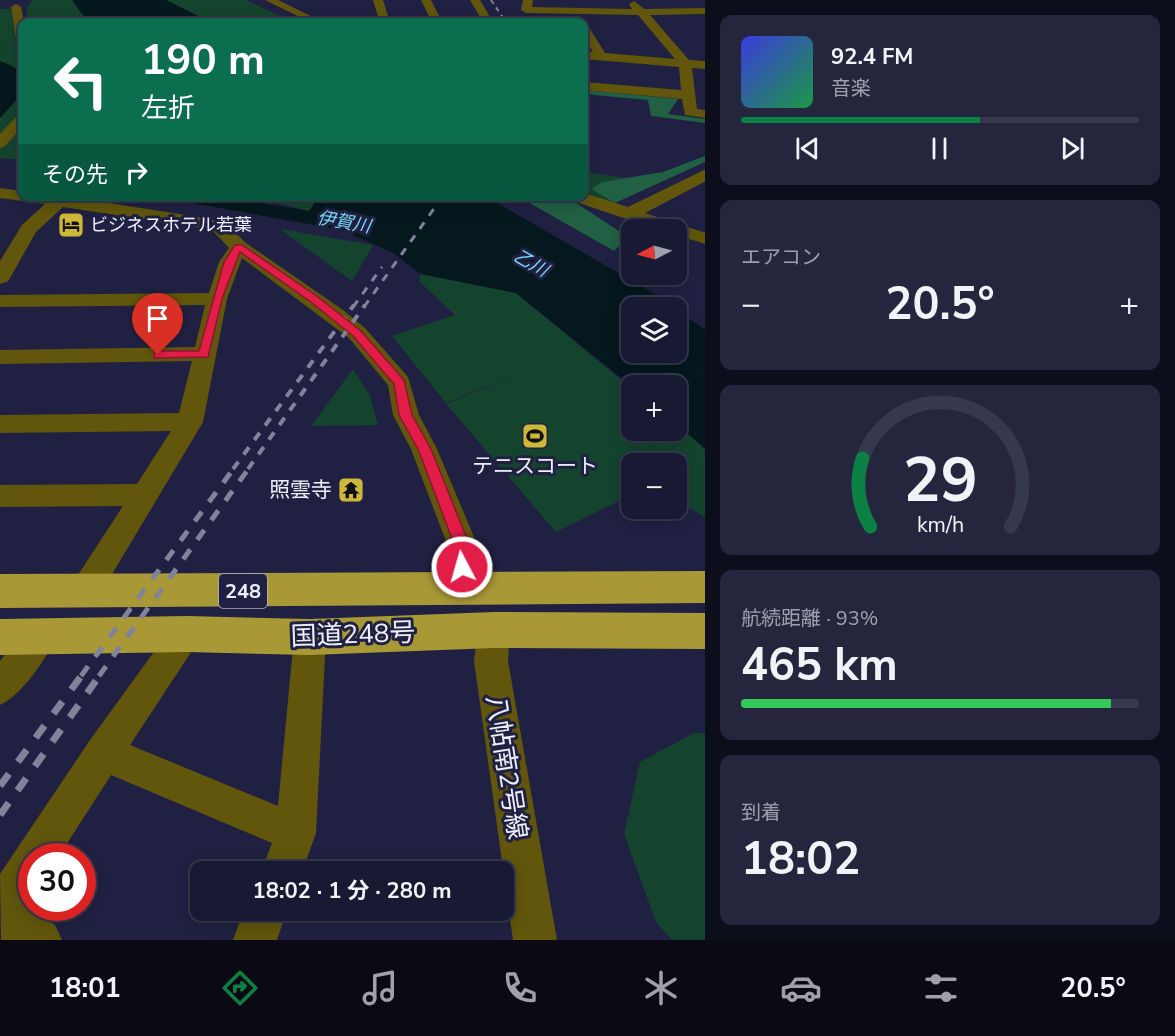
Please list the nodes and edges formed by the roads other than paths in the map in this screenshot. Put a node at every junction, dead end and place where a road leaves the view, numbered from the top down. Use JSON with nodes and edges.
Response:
{"nodes":[{"id":1,"x":270,"y":0,"type":"edge"},
{"id":2,"x":378,"y":0,"type":"edge"},
{"id":3,"x":426,"y":0,"type":"edge"},
{"id":4,"x":475,"y":0,"type":"edge"},
{"id":5,"x":629,"y":0,"type":"edge"},
{"id":6,"x":527,"y":5,"type":"edge"},
{"id":7,"x":573,"y":11,"type":"junction"},
{"id":8,"x":641,"y":12,"type":"junction"},
{"id":9,"x":700,"y":12,"type":"edge"},
{"id":10,"x":309,"y":18,"type":"edge"},
{"id":11,"x":383,"y":18,"type":"edge"},
{"id":12,"x":435,"y":18,"type":"edge"},
{"id":13,"x":486,"y":18,"type":"edge"},
{"id":14,"x":577,"y":18,"type":"edge"},
{"id":15,"x":705,"y":24,"type":"edge"},
{"id":16,"x":588,"y":35,"type":"edge"},
{"id":17,"x":588,"y":55,"type":"edge"},
{"id":18,"x":601,"y":56,"type":"junction"},
{"id":19,"x":684,"y":63,"type":"junction"},
{"id":20,"x":705,"y":65,"type":"edge"},
{"id":21,"x":588,"y":86,"type":"edge"},
{"id":22,"x":688,"y":95,"type":"junction"},
{"id":23,"x":705,"y":114,"type":"edge"},
{"id":24,"x":18,"y":123,"type":"edge"},
{"id":25,"x":0,"y":143,"type":"edge"},
{"id":26,"x":705,"y":174,"type":"edge"},
{"id":27,"x":0,"y":193,"type":"edge"},
{"id":28,"x":18,"y":195,"type":"edge"},
{"id":29,"x":59,"y":201,"type":"joint"},
{"id":30,"x":588,"y":201,"type":"edge"},
{"id":31,"x":629,"y":214,"type":"junction"},
{"id":32,"x":705,"y":239,"type":"edge"},
{"id":33,"x":238,"y":247,"type":"junction"},
{"id":34,"x":0,"y":278,"type":"edge"},
{"id":35,"x":217,"y":299,"type":"junction"},
{"id":36,"x":0,"y":302,"type":"edge"},
{"id":37,"x":204,"y":354,"type":"junction"},
{"id":38,"x":0,"y":357,"type":"edge"},
{"id":39,"x":190,"y":422,"type":"junction"},
{"id":40,"x":0,"y":424,"type":"edge"},
{"id":41,"x":143,"y":495,"type":"junction"},
{"id":42,"x":0,"y":496,"type":"edge"},
{"id":43,"x":705,"y":587,"type":"edge"},
{"id":44,"x":486,"y":588,"type":"junction"},
{"id":45,"x":0,"y":591,"type":"edge"},
{"id":46,"x":85,"y":591,"type":"junction"},
{"id":47,"x":494,"y":630,"type":"junction"},
{"id":48,"x":705,"y":631,"type":"edge"},
{"id":49,"x":187,"y":634,"type":"junction"},
{"id":50,"x":0,"y":637,"type":"edge"},
{"id":51,"x":40,"y":637,"type":"junction"},
{"id":52,"x":310,"y":637,"type":"junction"},
{"id":53,"x":0,"y":688,"type":"edge"},
{"id":54,"x":103,"y":753,"type":"junction"},
{"id":55,"x":296,"y":832,"type":"junction"},
{"id":56,"x":44,"y":843,"type":"edge"},
{"id":57,"x":285,"y":861,"type":"edge"},
{"id":58,"x":18,"y":884,"type":"edge"},
{"id":59,"x":0,"y":912,"type":"edge"},
{"id":60,"x":262,"y":921,"type":"edge"},
{"id":61,"x":40,"y":940,"type":"edge"},
{"id":62,"x":255,"y":940,"type":"edge"},
{"id":63,"x":535,"y":940,"type":"edge"}],
"edges":[{"from":1,"to":10,"type":"street"},
{"from":2,"to":11,"type":"street"},
{"from":3,"to":12,"type":"street"},
{"from":4,"to":13,"type":"street"},
{"from":5,"to":8,"type":"street"},
{"from":6,"to":7,"type":"street"},
{"from":7,"to":8,"type":"street"},
{"from":7,"to":14,"type":"street"},
{"from":8,"to":9,"type":"street"},
{"from":8,"to":19,"type":"street"},
{"from":9,"to":15,"type":"street"},
{"from":16,"to":18,"type":"street"},
{"from":17,"to":18,"type":"street"},
{"from":18,"to":19,"type":"street"},
{"from":19,"to":20,"type":"street"},
{"from":19,"to":22,"type":"street"},
{"from":21,"to":22,"type":"street"},
{"from":22,"to":23,"type":"street"},
{"from":24,"to":25,"type":"street"},
{"from":26,"to":31,"type":"street"},
{"from":27,"to":28,"type":"street"},
{"from":29,"to":33,"type":"street"},
{"from":29,"to":34,"type":"street"},
{"from":30,"to":31,"type":"street"},
{"from":31,"to":32,"type":"street"},
{"from":33,"to":35,"type":"street"},
{"from":33,"to":44,"type":"street"},
{"from":35,"to":36,"type":"street"},
{"from":35,"to":37,"type":"street"},
{"from":37,"to":38,"type":"street"},
{"from":37,"to":39,"type":"street"},
{"from":39,"to":40,"type":"street"},
{"from":39,"to":41,"type":"street"},
{"from":41,"to":42,"type":"street"},
{"from":41,"to":46,"type":"street"},
{"from":43,"to":44,"type":"highway","name":"国道248号","number":"248"},
{"from":44,"to":46,"type":"highway","name":"国道248号","number":"248"},
{"from":45,"to":46,"type":"highway","name":"国道248号","number":"248"},
{"from":47,"to":48,"type":"highway","name":"国道248号","number":"248"},
{"from":47,"to":52,"type":"highway","name":"国道248号","number":"248"},
{"from":47,"to":63,"type":"street","name":"八帖南2号線"},
{"from":49,"to":51,"type":"highway","name":"国道248号","number":"248"},
{"from":49,"to":52,"type":"highway","name":"国道248号","number":"248"},
{"from":49,"to":54,"type":"street"},
{"from":50,"to":51,"type":"highway","name":"国道248号","number":"248"},
{"from":51,"to":53,"type":"street"},
{"from":52,"to":55,"type":"street"},
{"from":54,"to":55,"type":"street"},
{"from":54,"to":56,"type":"street"},
{"from":55,"to":57,"type":"street"},
{"from":58,"to":59,"type":"street"},
{"from":59,"to":61,"type":"street"},
{"from":60,"to":62,"type":"street"}]}
